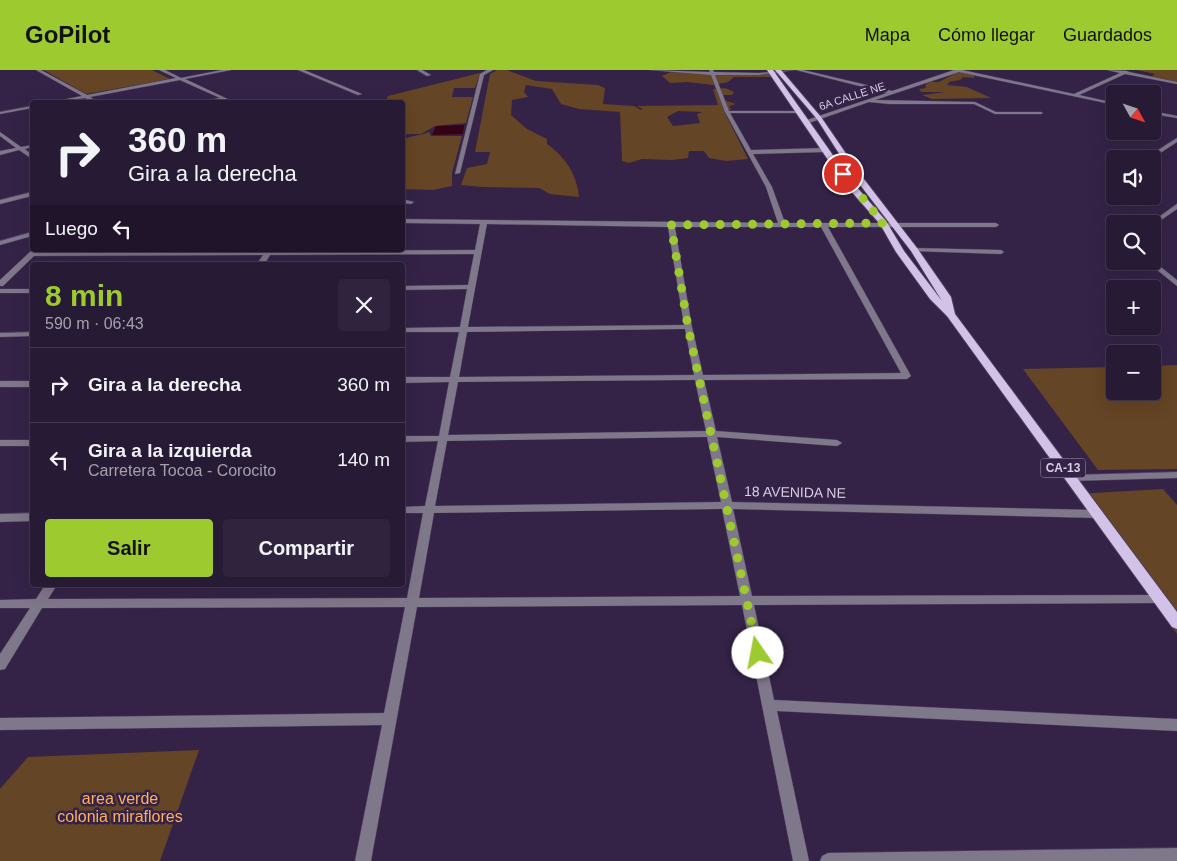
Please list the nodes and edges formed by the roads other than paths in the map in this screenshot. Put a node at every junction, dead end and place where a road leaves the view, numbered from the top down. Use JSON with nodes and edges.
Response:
{"nodes":[{"id":1,"x":52,"y":70,"type":"edge"},
{"id":2,"x":160,"y":70,"type":"edge"},
{"id":3,"x":229,"y":70,"type":"edge"},
{"id":4,"x":300,"y":70,"type":"edge"},
{"id":5,"x":418,"y":70,"type":"edge"},
{"id":6,"x":490,"y":70,"type":"edge"},
{"id":7,"x":652,"y":70,"type":"edge"},
{"id":8,"x":792,"y":70,"type":"edge"},
{"id":9,"x":798,"y":70,"type":"edge"},
{"id":10,"x":958,"y":70,"type":"edge"},
{"id":11,"x":1109,"y":70,"type":"edge"},
{"id":12,"x":1132,"y":70,"type":"edge"},
{"id":13,"x":40,"y":71,"type":"edge"},
{"id":14,"x":712,"y":72,"type":"edge"},
{"id":15,"x":775,"y":72,"type":"edge"},
{"id":16,"x":1125,"y":73,"type":"junction"},
{"id":17,"x":429,"y":75,"type":"dead end"},
{"id":18,"x":180,"y":79,"type":"junction"},
{"id":19,"x":1177,"y":83,"type":"edge"},
{"id":20,"x":893,"y":93,"type":"junction"},
{"id":21,"x":360,"y":94,"type":"dead end"},
{"id":22,"x":1075,"y":95,"type":"junction"},
{"id":23,"x":85,"y":97,"type":"junction"},
{"id":24,"x":224,"y":99,"type":"joint"},
{"id":25,"x":68,"y":100,"type":"edge"},
{"id":26,"x":92,"y":100,"type":"edge"},
{"id":27,"x":218,"y":100,"type":"edge"},
{"id":28,"x":870,"y":101,"type":"junction"},
{"id":29,"x":1106,"y":102,"type":"edge"},
{"id":30,"x":30,"y":107,"type":"edge"},
{"id":31,"x":727,"y":112,"type":"junction"},
{"id":32,"x":797,"y":112,"type":"junction"},
{"id":33,"x":0,"y":113,"type":"edge"},
{"id":34,"x":1041,"y":113,"type":"dead end"},
{"id":35,"x":1161,"y":114,"type":"edge"},
{"id":36,"x":1177,"y":117,"type":"edge"},
{"id":37,"x":819,"y":118,"type":"junction"},
{"id":38,"x":806,"y":122,"type":"junction"},
{"id":39,"x":0,"y":134,"type":"edge"},
{"id":40,"x":1177,"y":140,"type":"edge"},
{"id":41,"x":30,"y":146,"type":"edge"},
{"id":42,"x":20,"y":149,"type":"junction"},
{"id":43,"x":825,"y":150,"type":"junction"},
{"id":44,"x":1161,"y":150,"type":"edge"},
{"id":45,"x":748,"y":152,"type":"junction"},
{"id":46,"x":0,"y":153,"type":"edge"},
{"id":47,"x":30,"y":156,"type":"edge"},
{"id":48,"x":457,"y":173,"type":"dead end"},
{"id":49,"x":30,"y":194,"type":"edge"},
{"id":50,"x":405,"y":201,"type":"edge"},
{"id":51,"x":0,"y":202,"type":"edge"},
{"id":52,"x":411,"y":202,"type":"dead end"},
{"id":53,"x":1177,"y":206,"type":"edge"},
{"id":54,"x":1161,"y":218,"type":"edge"},
{"id":55,"x":405,"y":221,"type":"edge"},
{"id":56,"x":484,"y":221,"type":"junction"},
{"id":57,"x":883,"y":223,"type":"junction"},
{"id":58,"x":893,"y":223,"type":"junction"},
{"id":59,"x":782,"y":224,"type":"junction"},
{"id":60,"x":823,"y":224,"type":"junction"},
{"id":61,"x":671,"y":225,"type":"junction"},
{"id":62,"x":996,"y":225,"type":"dead end"},
{"id":63,"x":30,"y":235,"type":"edge"},
{"id":64,"x":0,"y":243,"type":"edge"},
{"id":65,"x":914,"y":250,"type":"junction"},
{"id":66,"x":34,"y":252,"type":"edge"},
{"id":67,"x":405,"y":252,"type":"edge"},
{"id":68,"x":479,"y":252,"type":"junction"},
{"id":69,"x":1001,"y":252,"type":"dead end"},
{"id":70,"x":1160,"y":270,"type":"edge"},
{"id":71,"x":0,"y":284,"type":"edge"},
{"id":72,"x":1177,"y":284,"type":"edge"},
{"id":73,"x":472,"y":287,"type":"junction"},
{"id":74,"x":405,"y":288,"type":"edge"},
{"id":75,"x":0,"y":291,"type":"edge"},
{"id":76,"x":30,"y":291,"type":"edge"},
{"id":77,"x":950,"y":314,"type":"junction"},
{"id":78,"x":688,"y":327,"type":"junction"},
{"id":79,"x":464,"y":329,"type":"junction"},
{"id":80,"x":405,"y":330,"type":"edge"},
{"id":81,"x":0,"y":334,"type":"edge"},
{"id":82,"x":30,"y":334,"type":"edge"},
{"id":83,"x":700,"y":377,"type":"junction"},
{"id":84,"x":405,"y":380,"type":"edge"},
{"id":85,"x":454,"y":380,"type":"junction"},
{"id":86,"x":0,"y":384,"type":"edge"},
{"id":87,"x":30,"y":384,"type":"edge"},
{"id":88,"x":711,"y":434,"type":"junction"},
{"id":89,"x":443,"y":438,"type":"junction"},
{"id":90,"x":405,"y":439,"type":"edge"},
{"id":91,"x":837,"y":442,"type":"dead end"},
{"id":92,"x":0,"y":443,"type":"edge"},
{"id":93,"x":30,"y":443,"type":"edge"},
{"id":94,"x":1177,"y":475,"type":"edge"},
{"id":95,"x":1070,"y":478,"type":"junction"},
{"id":96,"x":727,"y":505,"type":"junction"},
{"id":97,"x":405,"y":510,"type":"edge"},
{"id":98,"x":430,"y":510,"type":"junction"},
{"id":99,"x":1097,"y":514,"type":"junction"},
{"id":100,"x":30,"y":517,"type":"edge"},
{"id":101,"x":0,"y":518,"type":"edge"},
{"id":102,"x":50,"y":587,"type":"edge"},
{"id":103,"x":1159,"y":599,"type":"junction"},
{"id":104,"x":747,"y":600,"type":"junction"},
{"id":105,"x":412,"y":602,"type":"junction"},
{"id":106,"x":39,"y":603,"type":"junction"},
{"id":107,"x":0,"y":604,"type":"edge"},
{"id":108,"x":1177,"y":623,"type":"edge"},
{"id":109,"x":0,"y":666,"type":"edge"},
{"id":110,"x":768,"y":705,"type":"junction"},
{"id":111,"x":390,"y":719,"type":"junction"},
{"id":112,"x":0,"y":724,"type":"edge"},
{"id":113,"x":1177,"y":725,"type":"edge"},
{"id":114,"x":1177,"y":856,"type":"edge"},
{"id":115,"x":363,"y":861,"type":"edge"},
{"id":116,"x":801,"y":861,"type":"edge"},
{"id":117,"x":828,"y":861,"type":"edge"}],
"edges":[{"from":1,"to":13,"type":"street"},
{"from":2,"to":18,"type":"street"},
{"from":3,"to":18,"type":"street"},
{"from":4,"to":21,"type":"street"},
{"from":5,"to":17,"type":"street"},
{"from":6,"to":48,"type":"street"},
{"from":7,"to":14,"type":"street"},
{"from":8,"to":15,"type":"street"},
{"from":9,"to":20,"type":"street"},
{"from":10,"to":20,"type":"street","name":"6A CALLE NE"},
{"from":10,"to":22,"type":"street"},
{"from":11,"to":16,"type":"street"},
{"from":12,"to":16,"type":"street"},
{"from":13,"to":23,"type":"street"},
{"from":14,"to":15,"type":"street"},
{"from":14,"to":31,"type":"street"},
{"from":15,"to":32,"type":"main road","number":"CA-13"},
{"from":15,"to":37,"type":"main road","number":"CA-13"},
{"from":16,"to":19,"type":"street"},
{"from":16,"to":22,"type":"street"},
{"from":18,"to":23,"type":"street"},
{"from":18,"to":24,"type":"street"},
{"from":20,"to":28,"type":"street","name":"6A CALLE NE"},
{"from":22,"to":29,"type":"street"},
{"from":23,"to":25,"type":"street"},
{"from":23,"to":26,"type":"street"},
{"from":24,"to":27,"type":"street"},
{"from":28,"to":34,"type":"street"},
{"from":28,"to":37,"type":"street","name":"6A CALLE NE"},
{"from":30,"to":33,"type":"street"},
{"from":31,"to":32,"type":"street"},
{"from":31,"to":45,"type":"street"},
{"from":32,"to":38,"type":"main road","number":"CA-13"},
{"from":35,"to":36,"type":"street"},
{"from":37,"to":38,"type":"street","name":"6A CALLE NE"},
{"from":37,"to":58,"type":"main road","number":"CA-13"},
{"from":38,"to":43,"type":"main road","number":"CA-13"},
{"from":39,"to":42,"type":"street"},
{"from":40,"to":44,"type":"street"},
{"from":41,"to":42,"type":"street"},
{"from":42,"to":46,"type":"street"},
{"from":42,"to":47,"type":"street"},
{"from":43,"to":45,"type":"street"},
{"from":43,"to":57,"type":"main road","number":"CA-13"},
{"from":45,"to":59,"type":"street"},
{"from":49,"to":51,"type":"street"},
{"from":50,"to":52,"type":"street"},
{"from":53,"to":54,"type":"street"},
{"from":55,"to":56,"type":"street"},
{"from":56,"to":61,"type":"street"},
{"from":56,"to":68,"type":"street"},
{"from":57,"to":58,"type":"street"},
{"from":57,"to":60,"type":"street"},
{"from":57,"to":77,"type":"main road","number":"CA-13"},
{"from":58,"to":62,"type":"street"},
{"from":58,"to":65,"type":"main road","number":"CA-13"},
{"from":59,"to":60,"type":"street"},
{"from":59,"to":61,"type":"street"},
{"from":60,"to":83,"type":"street"},
{"from":61,"to":78,"type":"street"},
{"from":63,"to":64,"type":"street"},
{"from":65,"to":69,"type":"street"},
{"from":65,"to":77,"type":"main road","number":"CA-13"},
{"from":66,"to":71,"type":"street"},
{"from":67,"to":68,"type":"street"},
{"from":68,"to":73,"type":"street"},
{"from":70,"to":72,"type":"street"},
{"from":73,"to":74,"type":"street"},
{"from":73,"to":79,"type":"street"},
{"from":75,"to":76,"type":"street"},
{"from":77,"to":95,"type":"main road","number":"CA-13"},
{"from":78,"to":79,"type":"street"},
{"from":78,"to":83,"type":"street"},
{"from":79,"to":80,"type":"street"},
{"from":79,"to":85,"type":"street"},
{"from":81,"to":82,"type":"street"},
{"from":83,"to":85,"type":"street"},
{"from":83,"to":88,"type":"street"},
{"from":84,"to":85,"type":"street"},
{"from":85,"to":89,"type":"street"},
{"from":86,"to":87,"type":"street"},
{"from":88,"to":89,"type":"street"},
{"from":88,"to":91,"type":"street"},
{"from":88,"to":96,"type":"street"},
{"from":89,"to":90,"type":"street"},
{"from":89,"to":98,"type":"street"},
{"from":92,"to":93,"type":"street"},
{"from":94,"to":95,"type":"street"},
{"from":95,"to":99,"type":"main road","number":"CA-13"},
{"from":96,"to":98,"type":"street","name":"18 AVENIDA NE"},
{"from":96,"to":99,"type":"street","name":"18 AVENIDA NE"},
{"from":96,"to":104,"type":"street"},
{"from":97,"to":98,"type":"street","name":"18 AVENIDA NE"},
{"from":98,"to":105,"type":"street"},
{"from":99,"to":103,"type":"main road","number":"CA-13"},
{"from":100,"to":101,"type":"street"},
{"from":102,"to":106,"type":"street"},
{"from":103,"to":104,"type":"street"},
{"from":103,"to":108,"type":"main road","number":"CA-13"},
{"from":104,"to":105,"type":"street"},
{"from":104,"to":110,"type":"street"},
{"from":105,"to":106,"type":"street"},
{"from":105,"to":111,"type":"street"},
{"from":106,"to":107,"type":"street"},
{"from":106,"to":109,"type":"street"},
{"from":110,"to":113,"type":"street"},
{"from":110,"to":116,"type":"street"},
{"from":111,"to":112,"type":"street"},
{"from":111,"to":115,"type":"street"},
{"from":114,"to":117,"type":"street"}]}
